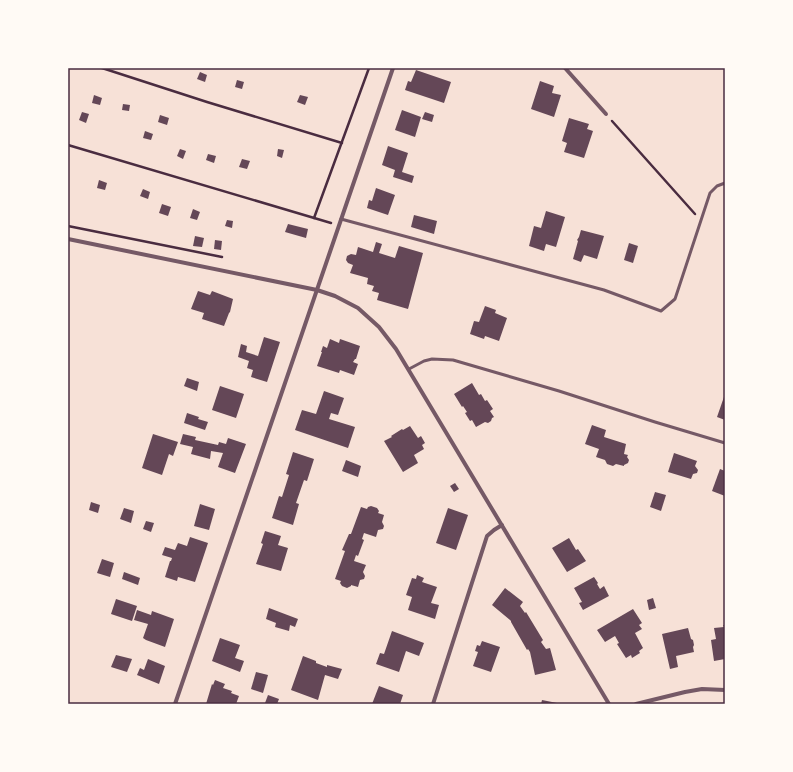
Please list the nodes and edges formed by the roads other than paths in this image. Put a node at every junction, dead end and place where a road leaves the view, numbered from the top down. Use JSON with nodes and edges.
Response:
{"nodes":[{"id":1,"x":393,"y":68,"type":"edge"},
{"id":2,"x":565,"y":68,"type":"edge"},
{"id":3,"x":606,"y":114,"type":"road end"},
{"id":4,"x":725,"y":183,"type":"edge"},
{"id":5,"x":341,"y":218,"type":"junction"},
{"id":6,"x":68,"y":239,"type":"edge"},
{"id":7,"x":317,"y":290,"type":"junction"},
{"id":8,"x":409,"y":369,"type":"junction"},
{"id":9,"x":725,"y":443,"type":"edge"},
{"id":10,"x":502,"y":525,"type":"junction"},
{"id":11,"x":725,"y":690,"type":"edge"},
{"id":12,"x":175,"y":704,"type":"edge"},
{"id":13,"x":433,"y":704,"type":"edge"},
{"id":14,"x":609,"y":704,"type":"edge"},
{"id":15,"x":636,"y":704,"type":"edge"}],
"edges":[{"from":1,"to":5,"type":"street"},
{"from":2,"to":3,"type":"street"},
{"from":4,"to":5,"type":"lane"},
{"from":5,"to":7,"type":"street"},
{"from":6,"to":7,"type":"street"},
{"from":7,"to":8,"type":"street"},
{"from":7,"to":12,"type":"street"},
{"from":8,"to":9,"type":"lane"},
{"from":8,"to":10,"type":"street"},
{"from":10,"to":13,"type":"street"},
{"from":10,"to":14,"type":"street"},
{"from":11,"to":15,"type":"street"}]}
